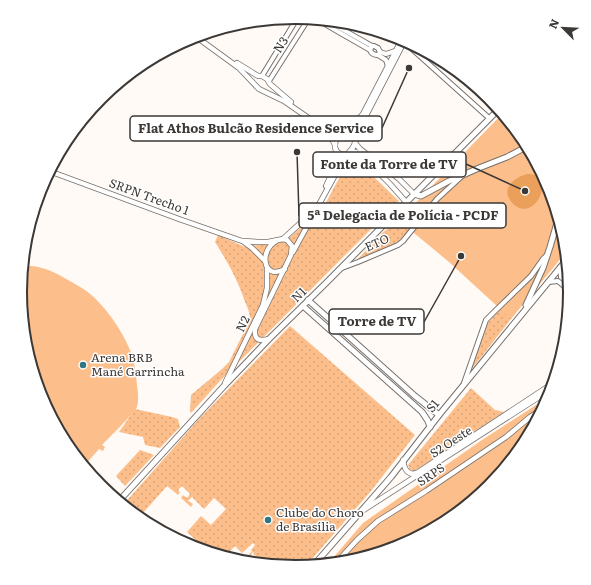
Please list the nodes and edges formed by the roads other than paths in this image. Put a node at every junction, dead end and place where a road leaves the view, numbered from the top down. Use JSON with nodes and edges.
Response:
{"nodes":[{"id":1,"x":293,"y":24,"type":"edge"},
{"id":2,"x":305,"y":25,"type":"edge"},
{"id":3,"x":329,"y":26,"type":"edge"},
{"id":4,"x":337,"y":27,"type":"edge"},
{"id":5,"x":205,"y":39,"type":"edge"},
{"id":6,"x":202,"y":41,"type":"edge"},
{"id":7,"x":400,"y":45,"type":"edge"},
{"id":8,"x":400,"y":45,"type":"edge"},
{"id":9,"x":371,"y":48,"type":"junction"},
{"id":10,"x":395,"y":51,"type":"junction"},
{"id":11,"x":378,"y":53,"type":"junction"},
{"id":12,"x":419,"y":54,"type":"edge"},
{"id":13,"x":388,"y":66,"type":"junction"},
{"id":14,"x":260,"y":76,"type":"junction"},
{"id":15,"x":270,"y":83,"type":"junction"},
{"id":16,"x":254,"y":84,"type":"junction"},
{"id":17,"x":265,"y":91,"type":"junction"},
{"id":18,"x":495,"y":113,"type":"edge"},
{"id":19,"x":489,"y":118,"type":"junction"},
{"id":20,"x":345,"y":128,"type":"junction"},
{"id":21,"x":357,"y":133,"type":"junction"},
{"id":22,"x":355,"y":143,"type":"junction"},
{"id":23,"x":335,"y":148,"type":"junction"},
{"id":24,"x":523,"y":149,"type":"edge"},
{"id":25,"x":348,"y":153,"type":"junction"},
{"id":26,"x":55,"y":173,"type":"edge"},
{"id":27,"x":464,"y":174,"type":"junction"},
{"id":28,"x":398,"y":178,"type":"junction"},
{"id":29,"x":390,"y":184,"type":"junction"},
{"id":30,"x":414,"y":194,"type":"junction"},
{"id":31,"x":406,"y":202,"type":"junction"},
{"id":32,"x":556,"y":226,"type":"edge"},
{"id":33,"x":283,"y":239,"type":"junction"},
{"id":34,"x":277,"y":240,"type":"junction"},
{"id":35,"x":242,"y":241,"type":"junction"},
{"id":36,"x":292,"y":255,"type":"junction"},
{"id":37,"x":547,"y":255,"type":"junction"},
{"id":38,"x":265,"y":261,"type":"junction"},
{"id":39,"x":562,"y":264,"type":"edge"},
{"id":40,"x":560,"y":267,"type":"junction"},
{"id":41,"x":267,"y":268,"type":"junction"},
{"id":42,"x":285,"y":268,"type":"junction"},
{"id":43,"x":340,"y":269,"type":"junction"},
{"id":44,"x":563,"y":280,"type":"edge"},
{"id":45,"x":548,"y":282,"type":"junction"},
{"id":46,"x":564,"y":286,"type":"edge"},
{"id":47,"x":308,"y":300,"type":"junction"},
{"id":48,"x":303,"y":306,"type":"junction"},
{"id":49,"x":523,"y":312,"type":"junction"},
{"id":50,"x":269,"y":339,"type":"junction"},
{"id":51,"x":463,"y":385,"type":"junction"},
{"id":52,"x":224,"y":386,"type":"junction"},
{"id":53,"x":547,"y":387,"type":"edge"},
{"id":54,"x":545,"y":394,"type":"edge"},
{"id":55,"x":535,"y":414,"type":"edge"},
{"id":56,"x":439,"y":415,"type":"junction"},
{"id":57,"x":430,"y":427,"type":"junction"},
{"id":58,"x":404,"y":460,"type":"junction"},
{"id":59,"x":122,"y":498,"type":"edge"},
{"id":60,"x":360,"y":512,"type":"junction"},
{"id":61,"x":341,"y":557,"type":"edge"},
{"id":62,"x":318,"y":560,"type":"edge"}],
"edges":[{"from":1,"to":14,"type":"street"},
{"from":2,"to":15,"type":"street","name":"N3"},
{"from":3,"to":9,"type":"street"},
{"from":4,"to":9,"type":"street"},
{"from":5,"to":14,"type":"main road"},
{"from":6,"to":16,"type":"main road"},
{"from":7,"to":10,"type":"main road"},
{"from":8,"to":21,"type":"main road"},
{"from":9,"to":11,"type":"street"},
{"from":9,"to":11,"type":"street"},
{"from":10,"to":11,"type":"street"},
{"from":10,"to":13,"type":"main road"},
{"from":11,"to":13,"type":"street"},
{"from":12,"to":19,"type":"street"},
{"from":13,"to":20,"type":"main road"},
{"from":14,"to":15,"type":"main road"},
{"from":14,"to":16,"type":"main road"},
{"from":15,"to":17,"type":"main road"},
{"from":15,"to":20,"type":"main road"},
{"from":16,"to":17,"type":"main road"},
{"from":17,"to":23,"type":"main road"},
{"from":18,"to":19,"type":"highway","name":"N1"},
{"from":19,"to":30,"type":"highway","name":"N1"},
{"from":20,"to":21,"type":"main road"},
{"from":20,"to":23,"type":"main road"},
{"from":21,"to":22,"type":"main road"},
{"from":22,"to":25,"type":"main road"},
{"from":22,"to":28,"type":"main road"},
{"from":23,"to":25,"type":"main road"},
{"from":23,"to":33,"type":"main road"},
{"from":24,"to":27,"type":"highway"},
{"from":25,"to":29,"type":"main road"},
{"from":25,"to":36,"type":"main road"},
{"from":26,"to":35,"type":"main road","name":"SRPN Trecho 1"},
{"from":27,"to":30,"type":"highway"},
{"from":27,"to":43,"type":"street","name":"ETO"},
{"from":28,"to":29,"type":"main road"},
{"from":28,"to":30,"type":"main road"},
{"from":29,"to":31,"type":"main road"},
{"from":30,"to":31,"type":"highway","name":"N1"},
{"from":31,"to":43,"type":"highway","name":"N1"},
{"from":32,"to":37,"type":"highway"},
{"from":33,"to":34,"type":"main road"},
{"from":33,"to":36,"type":"main road"},
{"from":34,"to":35,"type":"main road","name":"SRPN Trecho 1"},
{"from":34,"to":38,"type":"main road"},
{"from":35,"to":38,"type":"main road","name":"SRPN Trecho 1"},
{"from":36,"to":42,"type":"main road"},
{"from":37,"to":49,"type":"highway"},
{"from":37,"to":51,"type":"street"},
{"from":38,"to":41,"type":"main road"},
{"from":39,"to":40,"type":"highway","name":"S1"},
{"from":40,"to":44,"type":"street"},
{"from":40,"to":45,"type":"highway","name":"S1"},
{"from":41,"to":42,"type":"main road"},
{"from":41,"to":52,"type":"main road","name":"N2"},
{"from":42,"to":50,"type":"main road","name":"N2"},
{"from":43,"to":47,"type":"highway","name":"N1"},
{"from":45,"to":46,"type":"street"},
{"from":45,"to":49,"type":"highway","name":"S1"},
{"from":47,"to":48,"type":"highway","name":"N1"},
{"from":47,"to":56,"type":"highway"},
{"from":48,"to":50,"type":"highway","name":"N1"},
{"from":48,"to":57,"type":"highway"},
{"from":49,"to":51,"type":"highway","name":"S1"},
{"from":50,"to":52,"type":"highway","name":"N1"},
{"from":51,"to":56,"type":"highway","name":"S1"},
{"from":52,"to":59,"type":"highway","name":"N1"},
{"from":53,"to":58,"type":"main road","name":"S2 Oeste"},
{"from":54,"to":60,"type":"main road","name":"S2 Oeste"},
{"from":55,"to":61,"type":"main road","name":"SRPS"},
{"from":56,"to":57,"type":"highway","name":"S1"},
{"from":57,"to":58,"type":"highway","name":"S1"},
{"from":58,"to":60,"type":"highway","name":"S1"},
{"from":60,"to":62,"type":"highway","name":"S1"}]}
